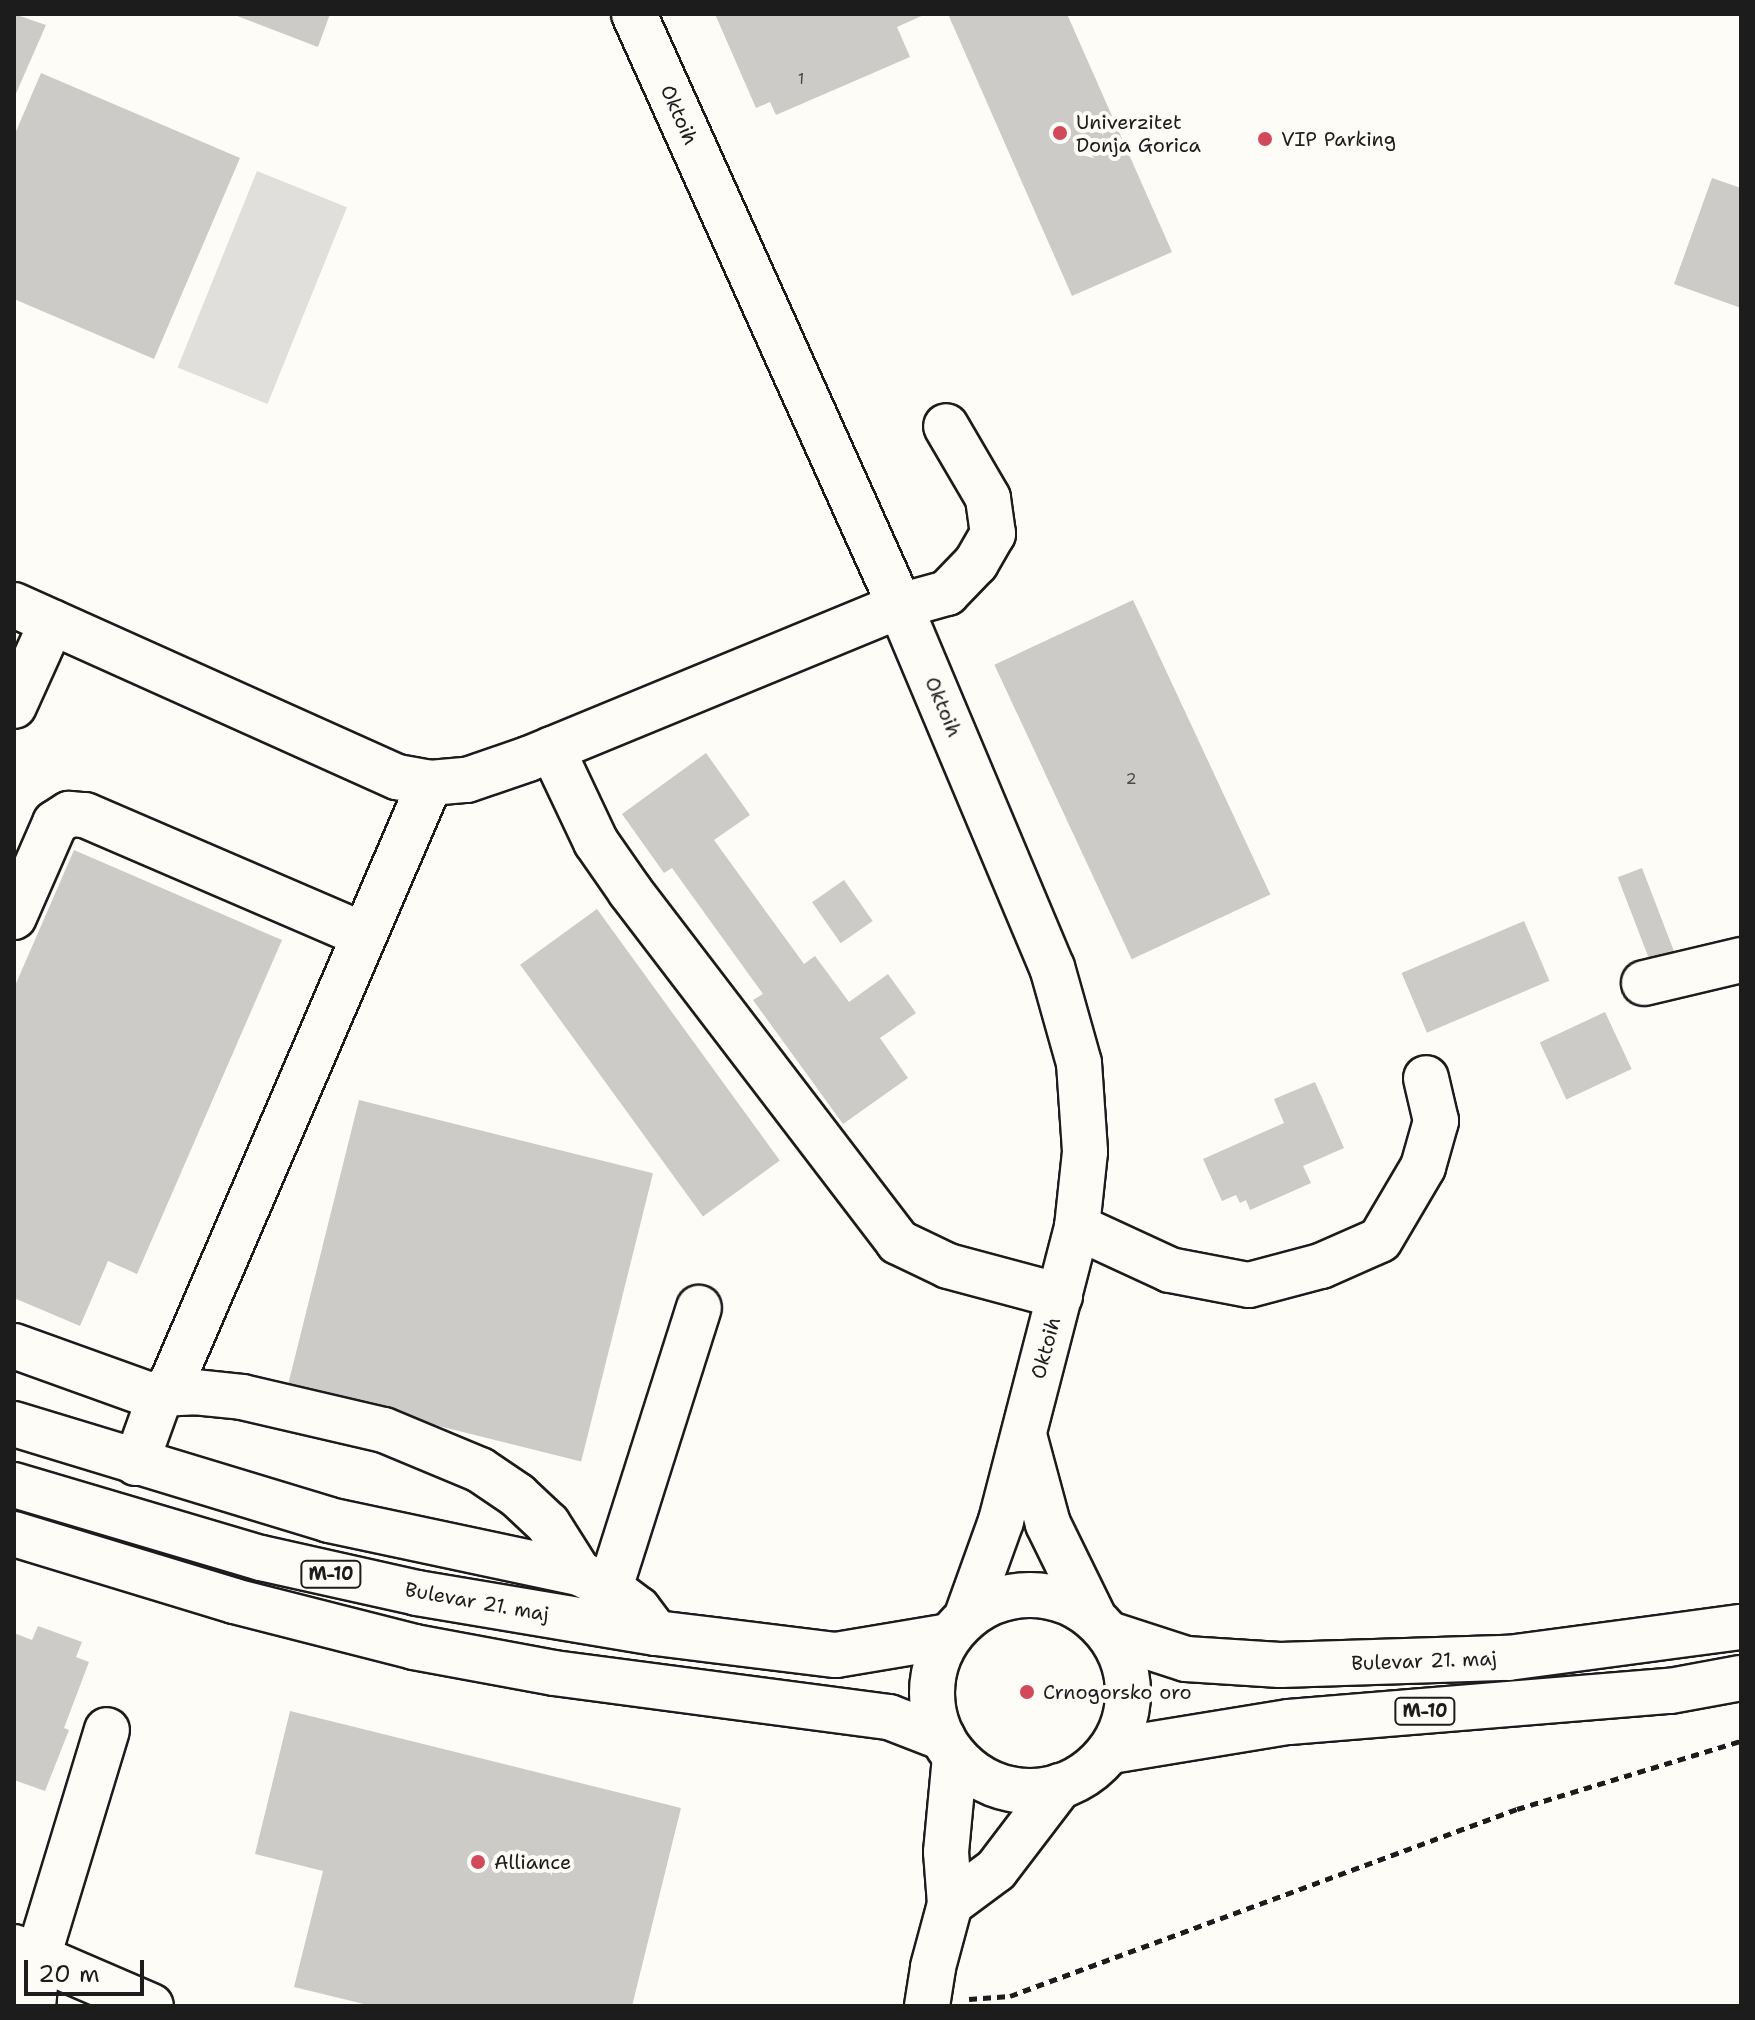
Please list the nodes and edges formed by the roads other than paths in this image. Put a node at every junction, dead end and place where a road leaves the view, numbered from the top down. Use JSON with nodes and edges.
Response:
{"nodes":[{"id":1,"x":634,"y":14,"type":"edge"},
{"id":2,"x":946,"y":426,"type":"dead end"},
{"id":3,"x":900,"y":606,"type":"junction"},
{"id":4,"x":33,"y":614,"type":"edge"},
{"id":5,"x":14,"y":706,"type":"edge"},
{"id":6,"x":552,"y":749,"type":"junction"},
{"id":7,"x":430,"y":783,"type":"junction"},
{"id":8,"x":14,"y":917,"type":"edge"},
{"id":9,"x":364,"y":935,"type":"junction"},
{"id":10,"x":1741,"y":960,"type":"edge"},
{"id":11,"x":1644,"y":983,"type":"dead end"},
{"id":12,"x":1426,"y":1078,"type":"dead end"},
{"id":13,"x":1077,"y":1227,"type":"junction"},
{"id":14,"x":1060,"y":1296,"type":"junction"},
{"id":15,"x":699,"y":1308,"type":"dead end"},
{"id":16,"x":14,"y":1346,"type":"edge"},
{"id":17,"x":161,"y":1394,"type":"junction"},
{"id":18,"x":14,"y":1424,"type":"edge"},
{"id":19,"x":1023,"y":1432,"type":"junction"},
{"id":20,"x":136,"y":1463,"type":"junction"},
{"id":21,"x":14,"y":1485,"type":"edge"},
{"id":22,"x":14,"y":1534,"type":"edge"},
{"id":23,"x":594,"y":1581,"type":"junction"},
{"id":24,"x":1102,"y":1626,"type":"junction"},
{"id":25,"x":958,"y":1627,"type":"junction"},
{"id":26,"x":1741,"y":1627,"type":"edge"},
{"id":27,"x":656,"y":1633,"type":"junction"},
{"id":28,"x":1741,"y":1678,"type":"edge"},
{"id":29,"x":107,"y":1730,"type":"dead end"},
{"id":30,"x":949,"y":1747,"type":"junction"},
{"id":31,"x":1111,"y":1751,"type":"junction"},
{"id":32,"x":1060,"y":1786,"type":"junction"},
{"id":33,"x":950,"y":1904,"type":"junction"},
{"id":34,"x":26,"y":1952,"type":"edge"},
{"id":35,"x":928,"y":2004,"type":"edge"},
{"id":36,"x":33,"y":2006,"type":"edge"},
{"id":37,"x":151,"y":2006,"type":"edge"}],
"edges":[{"from":1,"to":3,"type":"main road","name":"Oktoih"},
{"from":2,"to":3,"type":"main road"},
{"from":3,"to":6,"type":"main road"},
{"from":3,"to":13,"type":"main road","name":"Oktoih"},
{"from":4,"to":5,"type":"main road"},
{"from":4,"to":7,"type":"main road"},
{"from":6,"to":7,"type":"main road"},
{"from":6,"to":14,"type":"main road"},
{"from":7,"to":9,"type":"main road"},
{"from":8,"to":9,"type":"main road"},
{"from":9,"to":17,"type":"main road"},
{"from":10,"to":11,"type":"main road"},
{"from":12,"to":13,"type":"main road"},
{"from":13,"to":14,"type":"main road","name":"Oktoih"},
{"from":14,"to":19,"type":"main road","name":"Oktoih"},
{"from":15,"to":23,"type":"main road"},
{"from":16,"to":17,"type":"main road"},
{"from":17,"to":20,"type":"main road"},
{"from":17,"to":23,"type":"main road"},
{"from":18,"to":20,"type":"main road"},
{"from":19,"to":24,"type":"main road"},
{"from":19,"to":25,"type":"main road","name":"Oktoih"},
{"from":20,"to":23,"type":"main road"},
{"from":21,"to":27,"type":"main road","name":"Bulevar 21. maj","number":"M-10"},
{"from":22,"to":30,"type":"main road","number":"M-10"},
{"from":23,"to":27,"type":"main road"},
{"from":24,"to":25,"type":"main road","number":"M-10"},
{"from":24,"to":26,"type":"main road","name":"Bulevar 21. maj","number":"M-10"},
{"from":24,"to":31,"type":"main road","number":"M-10"},
{"from":25,"to":27,"type":"main road","name":"Bulevar 21. maj","number":"M-10"},
{"from":25,"to":30,"type":"main road"},
{"from":28,"to":31,"type":"main road","number":"M-10"},
{"from":29,"to":34,"type":"main road"},
{"from":30,"to":32,"type":"main road","number":"M-10"},
{"from":30,"to":33,"type":"main road"},
{"from":31,"to":32,"type":"main road","number":"M-10"},
{"from":32,"to":33,"type":"main road"},
{"from":33,"to":35,"type":"main road"},
{"from":34,"to":36,"type":"main road"},
{"from":34,"to":37,"type":"main road"}]}
